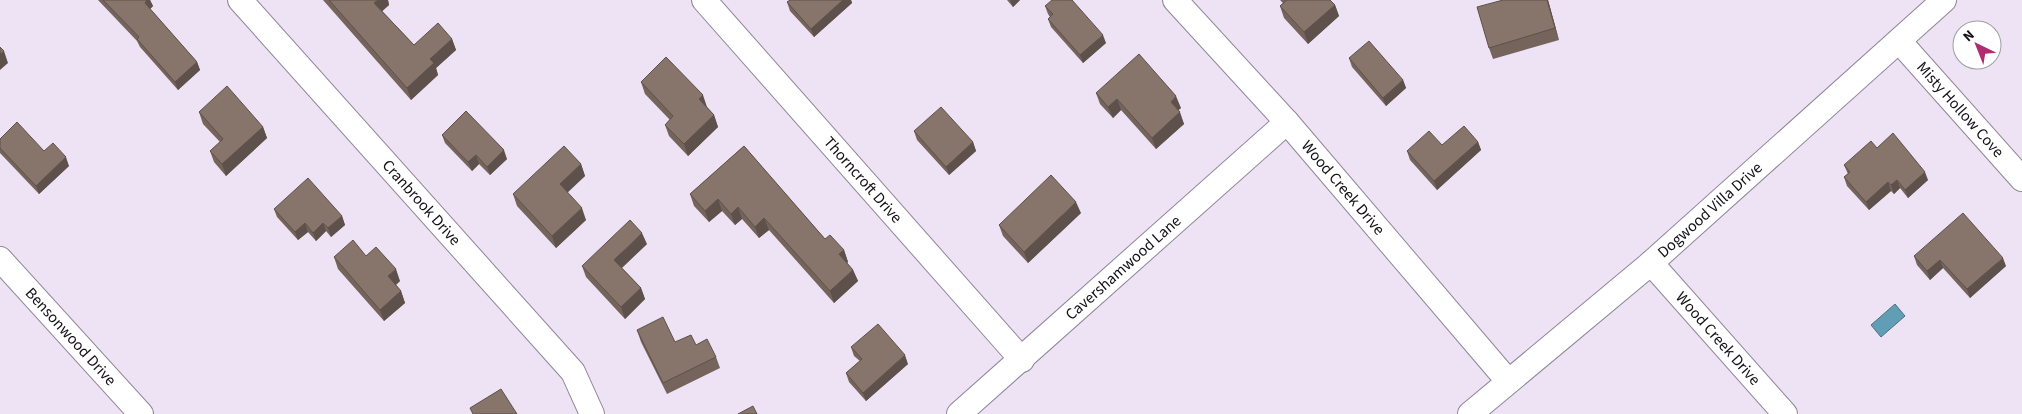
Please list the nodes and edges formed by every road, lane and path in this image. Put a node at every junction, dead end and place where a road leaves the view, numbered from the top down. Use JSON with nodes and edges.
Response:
{"nodes":[{"id":1,"x":240,"y":0,"type":"edge"},
{"id":2,"x":704,"y":0,"type":"edge"},
{"id":3,"x":1175,"y":0,"type":"edge"},
{"id":4,"x":1944,"y":0,"type":"edge"},
{"id":5,"x":1899,"y":41,"type":"junction"},
{"id":6,"x":1287,"y":122,"type":"junction"},
{"id":7,"x":2022,"y":179,"type":"edge"},
{"id":8,"x":0,"y":259,"type":"edge"},
{"id":9,"x":1651,"y":263,"type":"junction"},
{"id":10,"x":1022,"y":360,"type":"junction"},
{"id":11,"x":1508,"y":380,"type":"junction"},
{"id":12,"x":141,"y":414,"type":"edge"},
{"id":13,"x":592,"y":414,"type":"edge"},
{"id":14,"x":959,"y":414,"type":"edge"},
{"id":15,"x":1470,"y":414,"type":"edge"},
{"id":16,"x":1785,"y":414,"type":"edge"}],
"edges":[{"from":1,"to":13,"type":"street","name":"Cranbrook Drive"},
{"from":2,"to":10,"type":"street","name":"Thorncroft Drive"},
{"from":3,"to":6,"type":"street","name":"Wood Creek Drive"},
{"from":4,"to":5,"type":"street","name":"Dogwood Villa Drive"},
{"from":5,"to":7,"type":"street","name":"Misty Hollow Cove"},
{"from":5,"to":9,"type":"street","name":"Dogwood Villa Drive"},
{"from":6,"to":10,"type":"street","name":"Cavershamwood Lane"},
{"from":6,"to":11,"type":"street","name":"Wood Creek Drive"},
{"from":8,"to":12,"type":"street","name":"Bensonwood Drive"},
{"from":9,"to":11,"type":"street","name":"Dogwood Villa Drive"},
{"from":9,"to":16,"type":"street","name":"Wood Creek Drive"},
{"from":10,"to":14,"type":"street","name":"Cavershamwood Lane"},
{"from":11,"to":15,"type":"street","name":"Dogwood Villa Drive"}]}
